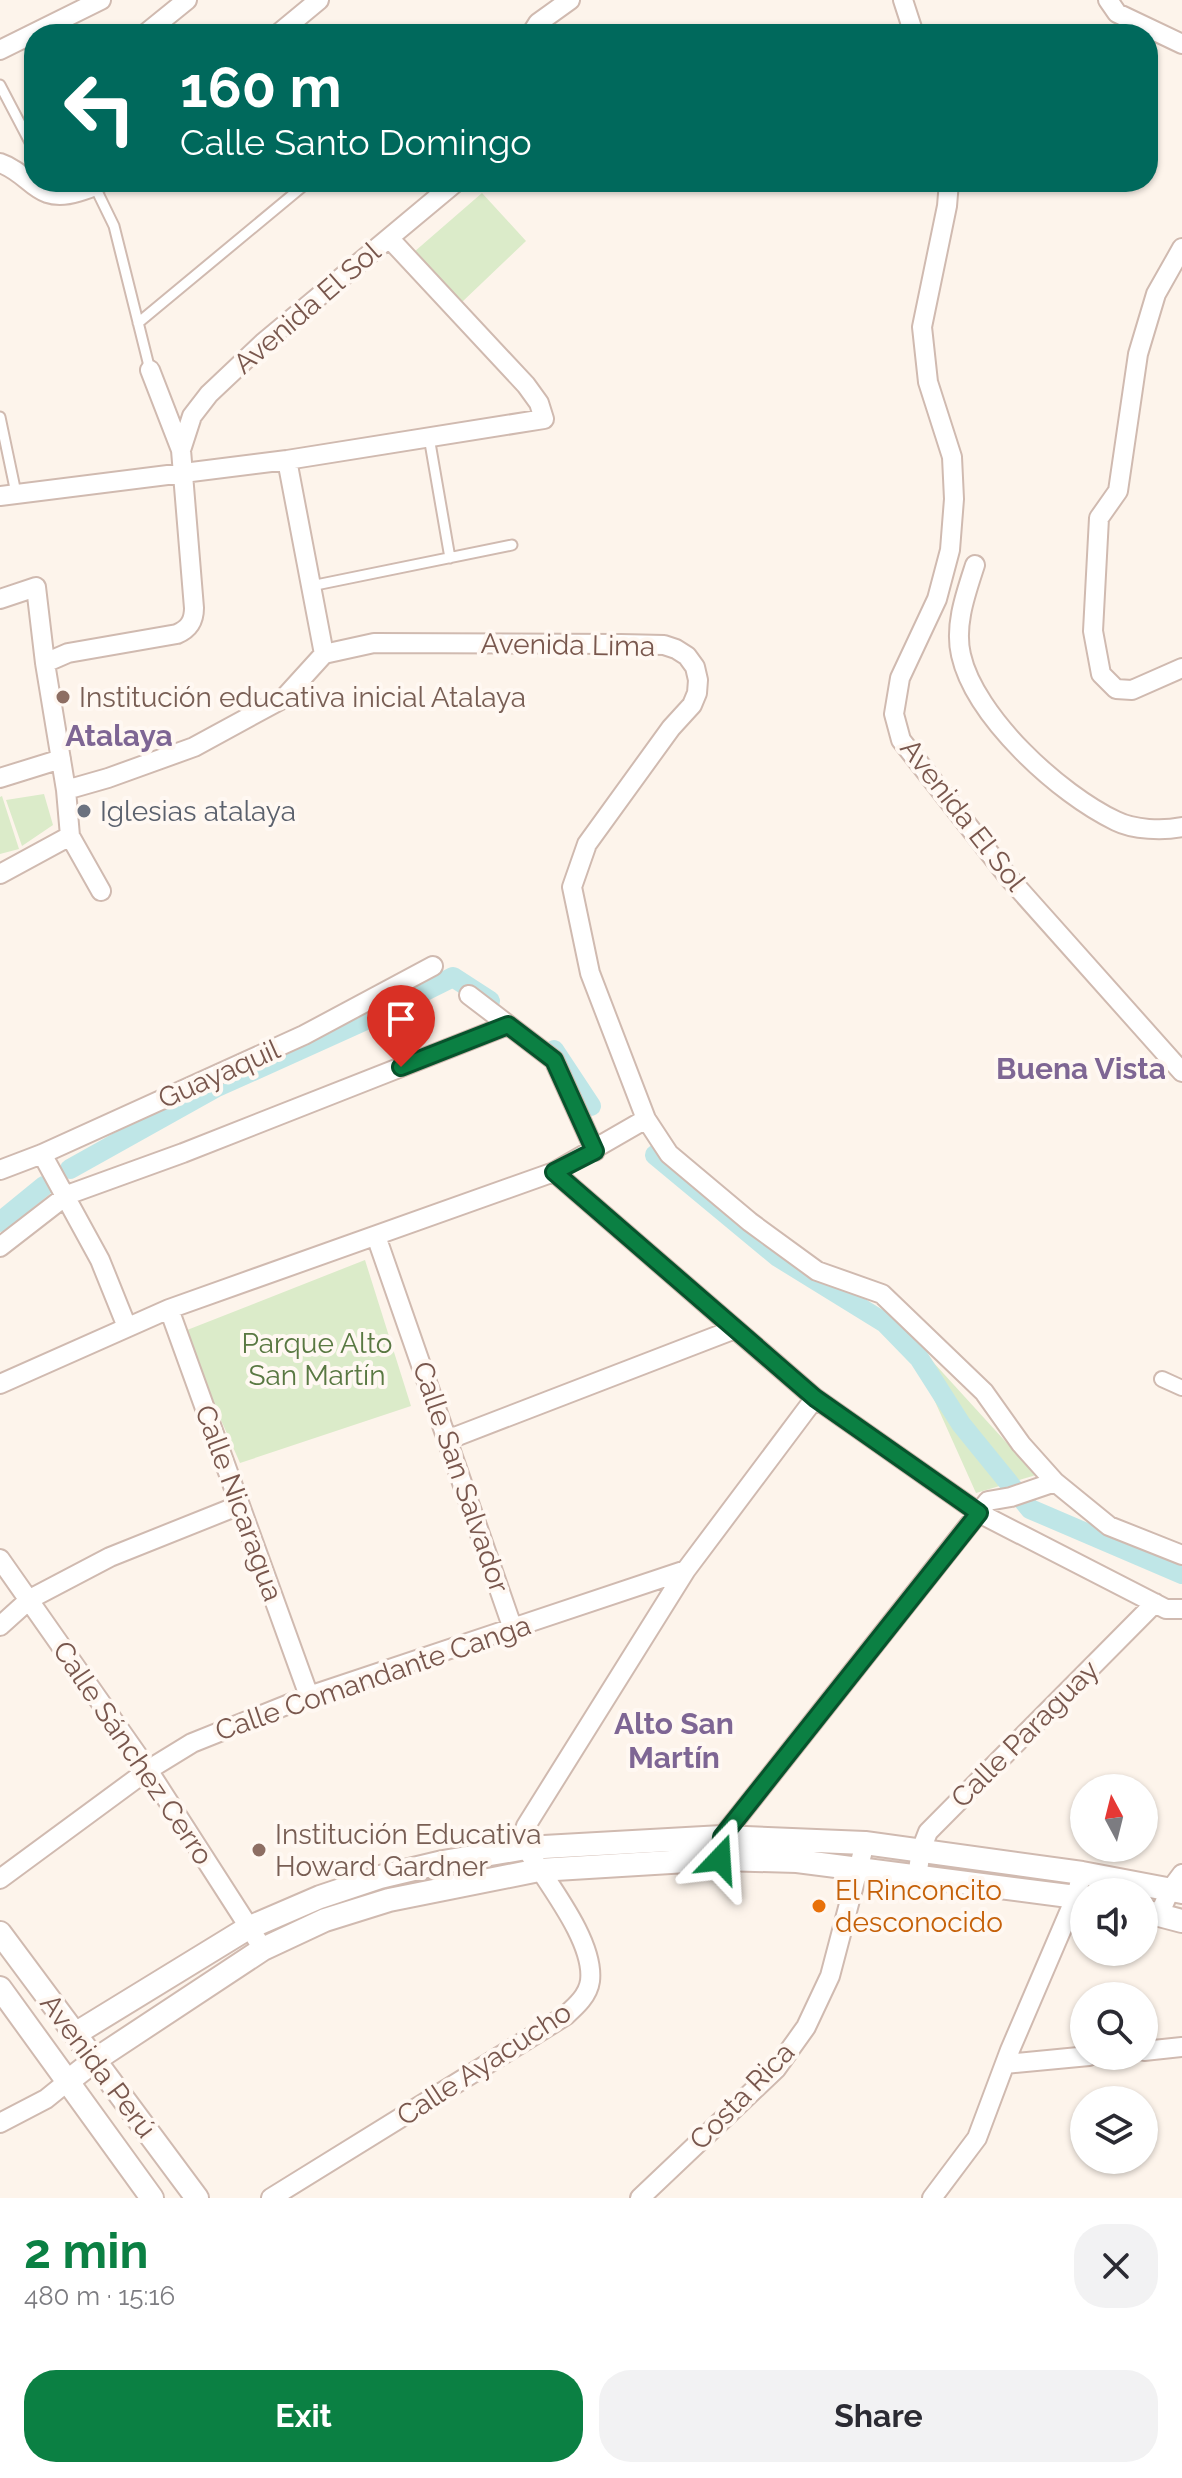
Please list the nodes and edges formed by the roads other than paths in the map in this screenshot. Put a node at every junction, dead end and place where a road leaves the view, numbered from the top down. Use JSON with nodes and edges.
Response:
{"nodes":[{"id":1,"x":101,"y":0,"type":"edge"},
{"id":2,"x":187,"y":0,"type":"edge"},
{"id":3,"x":319,"y":0,"type":"edge"},
{"id":4,"x":570,"y":0,"type":"edge"},
{"id":5,"x":903,"y":0,"type":"edge"},
{"id":6,"x":1108,"y":0,"type":"edge"},
{"id":7,"x":53,"y":24,"type":"edge"},
{"id":8,"x":157,"y":24,"type":"edge"},
{"id":9,"x":290,"y":24,"type":"edge"},
{"id":10,"x":537,"y":24,"type":"edge"},
{"id":11,"x":911,"y":24,"type":"edge"},
{"id":12,"x":1140,"y":24,"type":"edge"},
{"id":13,"x":1158,"y":33,"type":"edge"},
{"id":14,"x":24,"y":38,"type":"edge"},
{"id":15,"x":1182,"y":44,"type":"edge"},
{"id":16,"x":0,"y":50,"type":"edge"},
{"id":17,"x":0,"y":85,"type":"edge"},
{"id":18,"x":24,"y":131,"type":"edge"},
{"id":19,"x":0,"y":163,"type":"edge"},
{"id":20,"x":24,"y":179,"type":"edge"},
{"id":21,"x":100,"y":192,"type":"edge"},
{"id":22,"x":296,"y":192,"type":"edge"},
{"id":23,"x":444,"y":192,"type":"edge"},
{"id":24,"x":948,"y":192,"type":"edge"},
{"id":25,"x":389,"y":238,"type":"junction"},
{"id":26,"x":1182,"y":248,"type":"edge"},
{"id":27,"x":138,"y":323,"type":"junction"},
{"id":28,"x":150,"y":370,"type":"joint"},
{"id":29,"x":0,"y":417,"type":"edge"},
{"id":30,"x":429,"y":437,"type":"junction"},
{"id":31,"x":181,"y":450,"type":"junction"},
{"id":32,"x":287,"y":460,"type":"junction"},
{"id":33,"x":182,"y":471,"type":"junction"},
{"id":34,"x":8,"y":494,"type":"edge"},
{"id":35,"x":512,"y":545,"type":"dead end"},
{"id":36,"x":450,"y":558,"type":"junction"},
{"id":37,"x":975,"y":565,"type":"dead end"},
{"id":38,"x":311,"y":586,"type":"junction"},
{"id":39,"x":0,"y":599,"type":"edge"},
{"id":40,"x":324,"y":654,"type":"junction"},
{"id":41,"x":45,"y":663,"type":"junction"},
{"id":42,"x":1182,"y":668,"type":"edge"},
{"id":43,"x":61,"y":759,"type":"junction"},
{"id":44,"x":0,"y":778,"type":"edge"},
{"id":45,"x":66,"y":790,"type":"junction"},
{"id":46,"x":1182,"y":827,"type":"edge"},
{"id":47,"x":70,"y":836,"type":"junction"},
{"id":48,"x":0,"y":874,"type":"edge"},
{"id":49,"x":101,"y":891,"type":"dead end"},
{"id":50,"x":433,"y":966,"type":"dead end"},
{"id":51,"x":469,"y":995,"type":"dead end"},
{"id":52,"x":508,"y":1025,"type":"junction"},
{"id":53,"x":1182,"y":1042,"type":"edge"},
{"id":54,"x":1176,"y":1065,"type":"edge"},
{"id":55,"x":646,"y":1119,"type":"junction"},
{"id":56,"x":595,"y":1151,"type":"junction"},
{"id":57,"x":42,"y":1154,"type":"junction"},
{"id":58,"x":0,"y":1170,"type":"edge"},
{"id":59,"x":554,"y":1172,"type":"junction"},
{"id":60,"x":67,"y":1195,"type":"junction"},
{"id":61,"x":376,"y":1236,"type":"junction"},
{"id":62,"x":0,"y":1247,"type":"edge"},
{"id":63,"x":169,"y":1309,"type":"junction"},
{"id":64,"x":127,"y":1327,"type":"junction"},
{"id":65,"x":735,"y":1329,"type":"junction"},
{"id":66,"x":1162,"y":1379,"type":"dead end"},
{"id":67,"x":0,"y":1384,"type":"edge"},
{"id":68,"x":1182,"y":1388,"type":"edge"},
{"id":69,"x":815,"y":1398,"type":"junction"},
{"id":70,"x":447,"y":1440,"type":"junction"},
{"id":71,"x":1055,"y":1482,"type":"junction"},
{"id":72,"x":240,"y":1505,"type":"junction"},
{"id":73,"x":979,"y":1513,"type":"junction"},
{"id":74,"x":1182,"y":1555,"type":"edge"},
{"id":75,"x":0,"y":1559,"type":"edge"},
{"id":76,"x":686,"y":1570,"type":"junction"},
{"id":77,"x":30,"y":1599,"type":"junction"},
{"id":78,"x":1155,"y":1603,"type":"junction"},
{"id":79,"x":1182,"y":1609,"type":"edge"},
{"id":80,"x":0,"y":1626,"type":"edge"},
{"id":81,"x":513,"y":1629,"type":"junction"},
{"id":82,"x":309,"y":1696,"type":"junction"},
{"id":83,"x":148,"y":1770,"type":"junction"},
{"id":84,"x":865,"y":1843,"type":"junction"},
{"id":85,"x":526,"y":1848,"type":"junction"},
{"id":86,"x":721,"y":1848,"type":"junction"},
{"id":87,"x":921,"y":1850,"type":"junction"},
{"id":88,"x":539,"y":1870,"type":"junction"},
{"id":89,"x":859,"y":1870,"type":"junction"},
{"id":90,"x":1082,"y":1873,"type":"junction"},
{"id":91,"x":917,"y":1877,"type":"junction"},
{"id":92,"x":1082,"y":1878,"type":"edge"},
{"id":93,"x":0,"y":1879,"type":"edge"},
{"id":94,"x":1178,"y":1885,"type":"edge"},
{"id":95,"x":1070,"y":1896,"type":"edge"},
{"id":96,"x":1158,"y":1907,"type":"edge"},
{"id":97,"x":1158,"y":1915,"type":"edge"},
{"id":98,"x":1070,"y":1919,"type":"edge"},
{"id":99,"x":1182,"y":1921,"type":"edge"},
{"id":100,"x":248,"y":1928,"type":"junction"},
{"id":101,"x":0,"y":1933,"type":"edge"},
{"id":102,"x":263,"y":1949,"type":"junction"},
{"id":103,"x":35,"y":1982,"type":"junction"},
{"id":104,"x":5,"y":1995,"type":"edge"},
{"id":105,"x":75,"y":2034,"type":"junction"},
{"id":106,"x":1182,"y":2047,"type":"edge"},
{"id":107,"x":1158,"y":2050,"type":"edge"},
{"id":108,"x":1070,"y":2058,"type":"edge"},
{"id":109,"x":95,"y":2060,"type":"junction"},
{"id":110,"x":1005,"y":2064,"type":"junction"},
{"id":111,"x":67,"y":2082,"type":"junction"},
{"id":112,"x":0,"y":2123,"type":"edge"},
{"id":113,"x":939,"y":2195,"type":"edge"},
{"id":114,"x":152,"y":2198,"type":"edge"},
{"id":115,"x":197,"y":2198,"type":"edge"},
{"id":116,"x":271,"y":2198,"type":"edge"},
{"id":117,"x":640,"y":2198,"type":"edge"}],
"edges":[{"from":1,"to":7,"type":"street"},
{"from":2,"to":8,"type":"street"},
{"from":3,"to":9,"type":"street"},
{"from":4,"to":10,"type":"street"},
{"from":5,"to":11,"type":"street"},
{"from":6,"to":12,"type":"street"},
{"from":13,"to":15,"type":"street"},
{"from":14,"to":16,"type":"street"},
{"from":17,"to":18,"type":"lane"},
{"from":19,"to":20,"type":"street"},
{"from":21,"to":27,"type":"lane"},
{"from":22,"to":27,"type":"lane"},
{"from":23,"to":25,"type":"street","name":"Avenida El Sol"},
{"from":24,"to":54,"type":"street","name":"Avenida El Sol"},
{"from":25,"to":30,"type":"street"},
{"from":25,"to":31,"type":"street","name":"Avenida El Sol"},
{"from":26,"to":42,"type":"street"},
{"from":27,"to":28,"type":"lane"},
{"from":28,"to":31,"type":"street"},
{"from":29,"to":34,"type":"lane"},
{"from":30,"to":32,"type":"street"},
{"from":30,"to":36,"type":"lane"},
{"from":31,"to":33,"type":"street"},
{"from":32,"to":33,"type":"street"},
{"from":32,"to":38,"type":"street"},
{"from":33,"to":34,"type":"street"},
{"from":33,"to":41,"type":"street"},
{"from":35,"to":36,"type":"lane"},
{"from":36,"to":38,"type":"lane"},
{"from":37,"to":46,"type":"street"},
{"from":38,"to":40,"type":"street"},
{"from":39,"to":41,"type":"street"},
{"from":40,"to":45,"type":"street"},
{"from":40,"to":55,"type":"street","name":"Avenida Lima"},
{"from":41,"to":43,"type":"street"},
{"from":43,"to":44,"type":"street"},
{"from":43,"to":45,"type":"street"},
{"from":45,"to":47,"type":"street"},
{"from":47,"to":48,"type":"street"},
{"from":47,"to":49,"type":"street"},
{"from":50,"to":57,"type":"street","name":"Guayaquil"},
{"from":51,"to":52,"type":"street"},
{"from":52,"to":56,"type":"street"},
{"from":52,"to":60,"type":"street"},
{"from":53,"to":54,"type":"street"},
{"from":55,"to":56,"type":"street"},
{"from":55,"to":71,"type":"street"},
{"from":56,"to":59,"type":"street"},
{"from":57,"to":58,"type":"street","name":"Guayaquil"},
{"from":57,"to":60,"type":"street"},
{"from":59,"to":61,"type":"street"},
{"from":59,"to":65,"type":"street"},
{"from":60,"to":62,"type":"street"},
{"from":60,"to":64,"type":"street"},
{"from":61,"to":63,"type":"street"},
{"from":61,"to":70,"type":"street","name":"Calle San Salvador"},
{"from":63,"to":64,"type":"street"},
{"from":63,"to":72,"type":"street","name":"Calle Nicaragua"},
{"from":64,"to":67,"type":"street"},
{"from":65,"to":69,"type":"street"},
{"from":65,"to":70,"type":"street"},
{"from":66,"to":68,"type":"street"},
{"from":69,"to":73,"type":"street"},
{"from":69,"to":76,"type":"street"},
{"from":70,"to":81,"type":"street","name":"Calle San Salvador"},
{"from":71,"to":73,"type":"street"},
{"from":71,"to":74,"type":"street"},
{"from":72,"to":77,"type":"street"},
{"from":72,"to":82,"type":"street","name":"Calle Nicaragua"},
{"from":73,"to":78,"type":"street"},
{"from":73,"to":86,"type":"street"},
{"from":75,"to":77,"type":"street","name":"Calle Sánchez Cerro"},
{"from":76,"to":81,"type":"street","name":"Calle Comandante Canga"},
{"from":76,"to":85,"type":"street"},
{"from":77,"to":80,"type":"street"},
{"from":77,"to":83,"type":"street","name":"Calle Sánchez Cerro"},
{"from":78,"to":79,"type":"street"},
{"from":78,"to":87,"type":"street","name":"Calle Paraguay"},
{"from":81,"to":82,"type":"street","name":"Calle Comandante Canga"},
{"from":82,"to":83,"type":"street","name":"Calle Comandante Canga"},
{"from":83,"to":93,"type":"street","name":"Calle Comandante Canga"},
{"from":83,"to":100,"type":"street","name":"Calle Sánchez Cerro"},
{"from":84,"to":86,"type":"street"},
{"from":84,"to":87,"type":"street"},
{"from":84,"to":89,"type":"street","name":"Costa Rica"},
{"from":85,"to":86,"type":"street"},
{"from":85,"to":88,"type":"street","name":"Calle Ayacucho"},
{"from":85,"to":100,"type":"street"},
{"from":86,"to":88,"type":"street"},
{"from":86,"to":89,"type":"street"},
{"from":87,"to":90,"type":"street"},
{"from":87,"to":91,"type":"street","name":"Calle Paraguay"},
{"from":88,"to":102,"type":"street"},
{"from":88,"to":116,"type":"street","name":"Calle Ayacucho"},
{"from":89,"to":91,"type":"street"},
{"from":89,"to":117,"type":"street","name":"Costa Rica"},
{"from":90,"to":92,"type":"street"},
{"from":90,"to":94,"type":"street"},
{"from":91,"to":95,"type":"street"},
{"from":94,"to":96,"type":"street"},
{"from":97,"to":99,"type":"street"},
{"from":98,"to":110,"type":"street"},
{"from":100,"to":102,"type":"street","name":"Calle Sánchez Cerro"},
{"from":100,"to":105,"type":"street"},
{"from":101,"to":103,"type":"street","name":"Avenida Perú"},
{"from":102,"to":109,"type":"street"},
{"from":103,"to":104,"type":"street"},
{"from":103,"to":105,"type":"street","name":"Avenida Perú"},
{"from":104,"to":111,"type":"street","name":"Avenida Perú"},
{"from":105,"to":109,"type":"street","name":"Avenida Perú"},
{"from":106,"to":107,"type":"street"},
{"from":108,"to":110,"type":"street"},
{"from":109,"to":111,"type":"street"},
{"from":109,"to":115,"type":"street","name":"Avenida Perú"},
{"from":110,"to":113,"type":"street"},
{"from":111,"to":112,"type":"street"},
{"from":111,"to":114,"type":"street","name":"Avenida Perú"}]}
